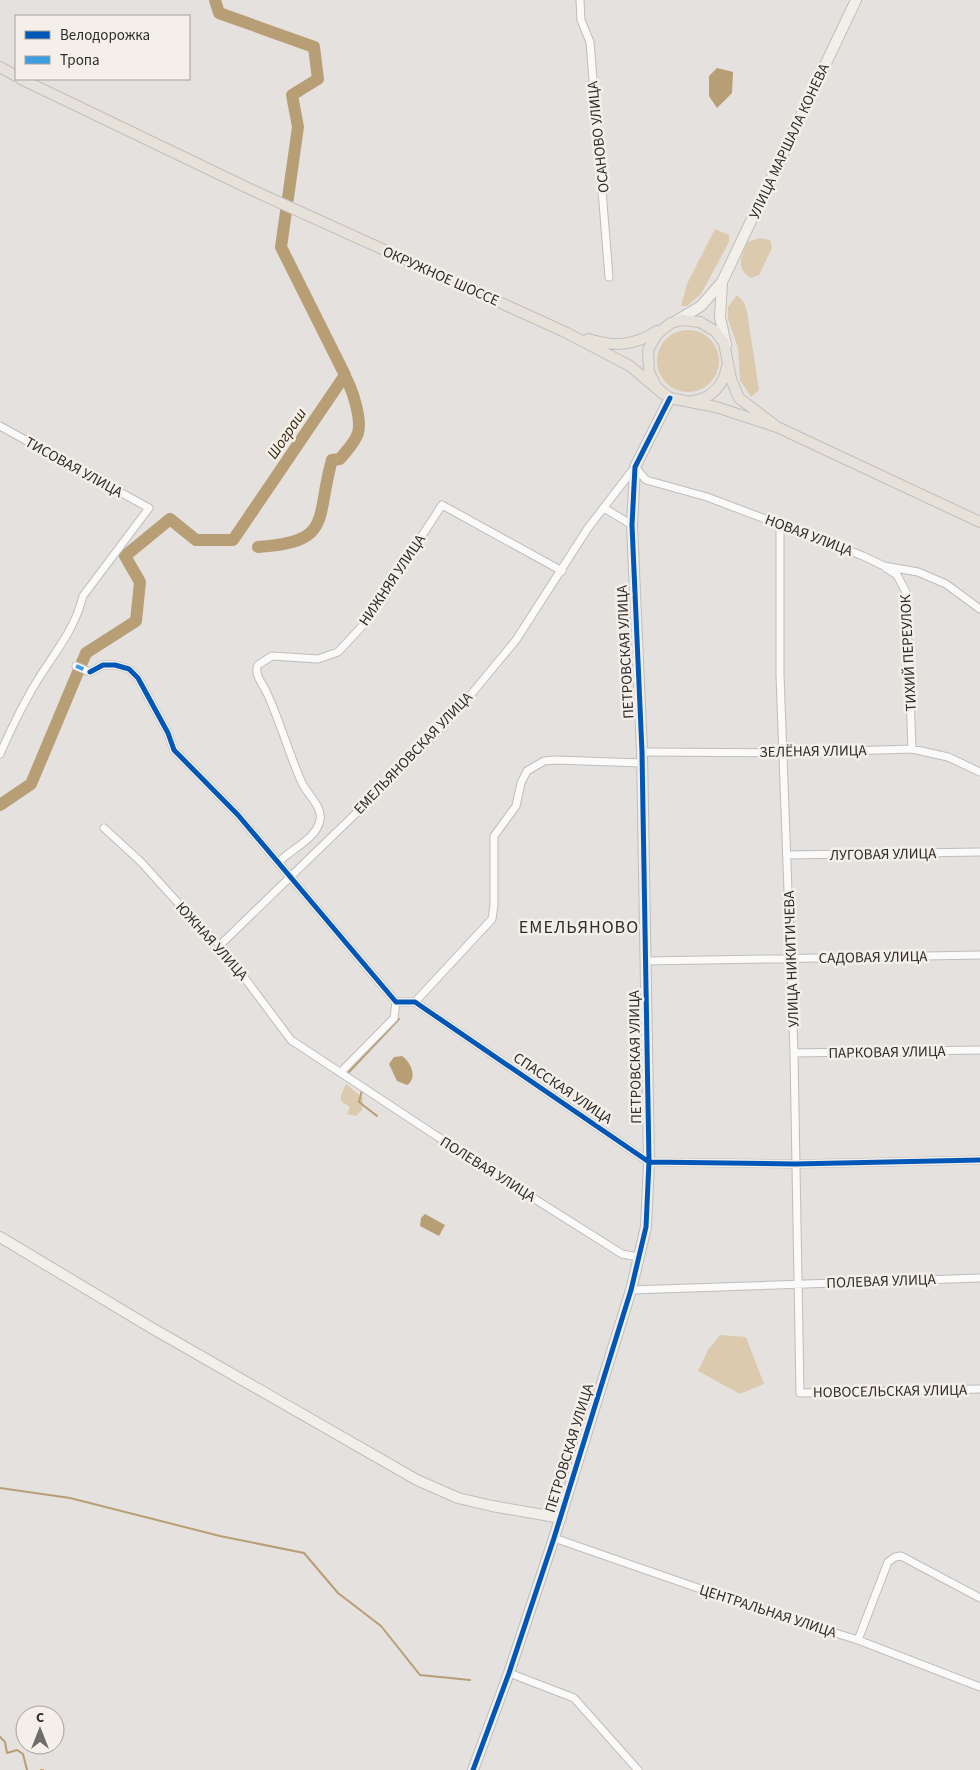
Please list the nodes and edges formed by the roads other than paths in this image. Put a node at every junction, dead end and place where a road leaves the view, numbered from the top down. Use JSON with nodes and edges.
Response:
{"nodes":[{"id":1,"x":580,"y":0,"type":"edge"},
{"id":2,"x":856,"y":0,"type":"edge"},
{"id":3,"x":0,"y":68,"type":"edge"},
{"id":4,"x":15,"y":76,"type":"edge"},
{"id":5,"x":23,"y":80,"type":"edge"},
{"id":6,"x":609,"y":277,"type":"dead end"},
{"id":7,"x":722,"y":282,"type":"junction"},
{"id":8,"x":676,"y":321,"type":"junction"},
{"id":9,"x":662,"y":328,"type":"junction"},
{"id":10,"x":565,"y":332,"type":"junction"},
{"id":11,"x":726,"y":350,"type":"junction"},
{"id":12,"x":728,"y":363,"type":"junction"},
{"id":13,"x":671,"y":397,"type":"junction"},
{"id":14,"x":0,"y":426,"type":"edge"},
{"id":15,"x":777,"y":427,"type":"junction"},
{"id":16,"x":635,"y":467,"type":"junction"},
{"id":17,"x":604,"y":508,"type":"junction"},
{"id":18,"x":980,"y":522,"type":"edge"},
{"id":19,"x":632,"y":525,"type":"junction"},
{"id":20,"x":780,"y":525,"type":"junction"},
{"id":21,"x":884,"y":566,"type":"junction"},
{"id":22,"x":562,"y":570,"type":"junction"},
{"id":23,"x":980,"y":609,"type":"edge"},
{"id":24,"x":76,"y":666,"type":"dead end"},
{"id":25,"x":912,"y":749,"type":"junction"},
{"id":26,"x":642,"y":752,"type":"junction"},
{"id":27,"x":783,"y":753,"type":"junction"},
{"id":28,"x":0,"y":754,"type":"edge"},
{"id":29,"x":642,"y":763,"type":"junction"},
{"id":30,"x":980,"y":772,"type":"edge"},
{"id":31,"x":104,"y":828,"type":"dead end"},
{"id":32,"x":980,"y":852,"type":"edge"},
{"id":33,"x":787,"y":855,"type":"junction"},
{"id":34,"x":278,"y":864,"type":"junction"},
{"id":35,"x":289,"y":877,"type":"junction"},
{"id":36,"x":220,"y":945,"type":"junction"},
{"id":37,"x":980,"y":955,"type":"edge"},
{"id":38,"x":791,"y":959,"type":"junction"},
{"id":39,"x":646,"y":961,"type":"junction"},
{"id":40,"x":396,"y":1002,"type":"junction"},
{"id":41,"x":415,"y":1002,"type":"junction"},
{"id":42,"x":980,"y":1050,"type":"edge"},
{"id":43,"x":794,"y":1053,"type":"junction"},
{"id":44,"x":341,"y":1072,"type":"junction"},
{"id":45,"x":980,"y":1160,"type":"edge"},
{"id":46,"x":649,"y":1162,"type":"junction"},
{"id":47,"x":795,"y":1164,"type":"junction"},
{"id":48,"x":0,"y":1237,"type":"edge"},
{"id":49,"x":638,"y":1257,"type":"junction"},
{"id":50,"x":980,"y":1278,"type":"edge"},
{"id":51,"x":799,"y":1283,"type":"junction"},
{"id":52,"x":631,"y":1290,"type":"junction"},
{"id":53,"x":980,"y":1389,"type":"edge"},
{"id":54,"x":800,"y":1393,"type":"joint"},
{"id":55,"x":560,"y":1518,"type":"junction"},
{"id":56,"x":554,"y":1538,"type":"junction"},
{"id":57,"x":980,"y":1598,"type":"edge"},
{"id":58,"x":858,"y":1640,"type":"junction"},
{"id":59,"x":509,"y":1673,"type":"junction"},
{"id":60,"x":980,"y":1687,"type":"edge"},
{"id":61,"x":473,"y":1770,"type":"edge"},
{"id":62,"x":638,"y":1770,"type":"edge"}],
"edges":[{"from":1,"to":6,"type":"street","name":"ОСАНОВО УЛИЦА"},
{"from":2,"to":7,"type":"street","name":"УЛИЦА МАРШАЛА КОНЕВА"},
{"from":3,"to":4,"type":"main road"},
{"from":5,"to":10,"type":"main road","name":"ОКРУЖНОЕ ШОССЕ"},
{"from":7,"to":8,"type":"street"},
{"from":7,"to":11,"type":"street"},
{"from":8,"to":9,"type":"main road"},
{"from":8,"to":11,"type":"main road"},
{"from":9,"to":10,"type":"main road","name":"ОКРУЖНОЕ ШОССЕ"},
{"from":9,"to":13,"type":"main road"},
{"from":10,"to":13,"type":"main road","name":"ОКРУЖНОЕ ШОССЕ"},
{"from":11,"to":12,"type":"main road"},
{"from":12,"to":13,"type":"main road"},
{"from":12,"to":15,"type":"main road"},
{"from":13,"to":15,"type":"main road"},
{"from":13,"to":16,"type":"street","name":"ПЕТРОВСКАЯ УЛИЦА"},
{"from":14,"to":28,"type":"street","name":"ТИСОВАЯ УЛИЦА"},
{"from":15,"to":18,"type":"main road"},
{"from":16,"to":17,"type":"street","name":"ЕМЕЛЬЯНОВСКАЯ УЛИЦА"},
{"from":16,"to":19,"type":"street","name":"ПЕТРОВСКАЯ УЛИЦА"},
{"from":16,"to":20,"type":"street","name":"НОВАЯ УЛИЦА"},
{"from":17,"to":19,"type":"street"},
{"from":17,"to":22,"type":"street","name":"ЕМЕЛЬЯНОВСКАЯ УЛИЦА"},
{"from":19,"to":26,"type":"street","name":"ПЕТРОВСКАЯ УЛИЦА"},
{"from":20,"to":21,"type":"street","name":"НОВАЯ УЛИЦА"},
{"from":20,"to":27,"type":"street","name":"УЛИЦА НИКИТИЧЕВА"},
{"from":21,"to":23,"type":"street","name":"НОВАЯ УЛИЦА"},
{"from":21,"to":25,"type":"street","name":"ТИХИЙ ПЕРЕУЛОК"},
{"from":22,"to":34,"type":"street","name":"НИЖНЯЯ УЛИЦА"},
{"from":22,"to":35,"type":"street","name":"ЕМЕЛЬЯНОВСКАЯ УЛИЦА"},
{"from":24,"to":34,"type":"street"},
{"from":25,"to":27,"type":"street","name":"ЗЕЛЁНАЯ УЛИЦА"},
{"from":25,"to":30,"type":"street","name":"ЗЕЛЁНАЯ УЛИЦА"},
{"from":26,"to":27,"type":"street","name":"ЗЕЛЁНАЯ УЛИЦА"},
{"from":26,"to":29,"type":"street","name":"ПЕТРОВСКАЯ УЛИЦА"},
{"from":27,"to":33,"type":"street","name":"УЛИЦА НИКИТИЧЕВА"},
{"from":29,"to":39,"type":"street","name":"ПЕТРОВСКАЯ УЛИЦА"},
{"from":29,"to":41,"type":"street"},
{"from":31,"to":36,"type":"street","name":"ЮЖНАЯ УЛИЦА"},
{"from":32,"to":33,"type":"street","name":"ЛУГОВАЯ УЛИЦА"},
{"from":33,"to":38,"type":"street","name":"УЛИЦА НИКИТИЧЕВА"},
{"from":34,"to":35,"type":"street"},
{"from":35,"to":36,"type":"street","name":"ЕМЕЛЬЯНОВСКАЯ УЛИЦА"},
{"from":35,"to":40,"type":"street"},
{"from":36,"to":44,"type":"street","name":"ЮЖНАЯ УЛИЦА"},
{"from":37,"to":38,"type":"street","name":"САДОВАЯ УЛИЦА"},
{"from":38,"to":39,"type":"street","name":"САДОВАЯ УЛИЦА"},
{"from":38,"to":43,"type":"street","name":"УЛИЦА НИКИТИЧЕВА"},
{"from":39,"to":46,"type":"street","name":"ПЕТРОВСКАЯ УЛИЦА"},
{"from":40,"to":41,"type":"street"},
{"from":40,"to":44,"type":"street"},
{"from":41,"to":46,"type":"street","name":"СПАССКАЯ УЛИЦА"},
{"from":42,"to":43,"type":"street","name":"ПАРКОВАЯ УЛИЦА"},
{"from":43,"to":47,"type":"street","name":"УЛИЦА НИКИТИЧЕВА"},
{"from":44,"to":49,"type":"street","name":"ПОЛЕВАЯ УЛИЦА"},
{"from":45,"to":47,"type":"street"},
{"from":46,"to":47,"type":"street"},
{"from":46,"to":49,"type":"street","name":"ПЕТРОВСКАЯ УЛИЦА"},
{"from":47,"to":51,"type":"street","name":"УЛИЦА НИКИТИЧЕВА"},
{"from":48,"to":55,"type":"street"},
{"from":49,"to":52,"type":"street","name":"ПЕТРОВСКАЯ УЛИЦА"},
{"from":50,"to":51,"type":"street","name":"ПОЛЕВАЯ УЛИЦА"},
{"from":51,"to":52,"type":"street","name":"ПОЛЕВАЯ УЛИЦА"},
{"from":51,"to":54,"type":"street","name":"УЛИЦА НИКИТИЧЕВА"},
{"from":52,"to":55,"type":"street","name":"ПЕТРОВСКАЯ УЛИЦА"},
{"from":53,"to":54,"type":"street","name":"НОВОСЕЛЬСКАЯ УЛИЦА"},
{"from":55,"to":56,"type":"street","name":"ПЕТРОВСКАЯ УЛИЦА"},
{"from":56,"to":58,"type":"street","name":"ЦЕНТРАЛЬНАЯ УЛИЦА"},
{"from":56,"to":59,"type":"street","name":"ПЕТРОВСКАЯ УЛИЦА"},
{"from":57,"to":58,"type":"street"},
{"from":58,"to":60,"type":"street","name":"ЦЕНТРАЛЬНАЯ УЛИЦА"},
{"from":59,"to":61,"type":"street","name":"ПЕТРОВСКАЯ УЛИЦА"},
{"from":59,"to":62,"type":"street"}]}
